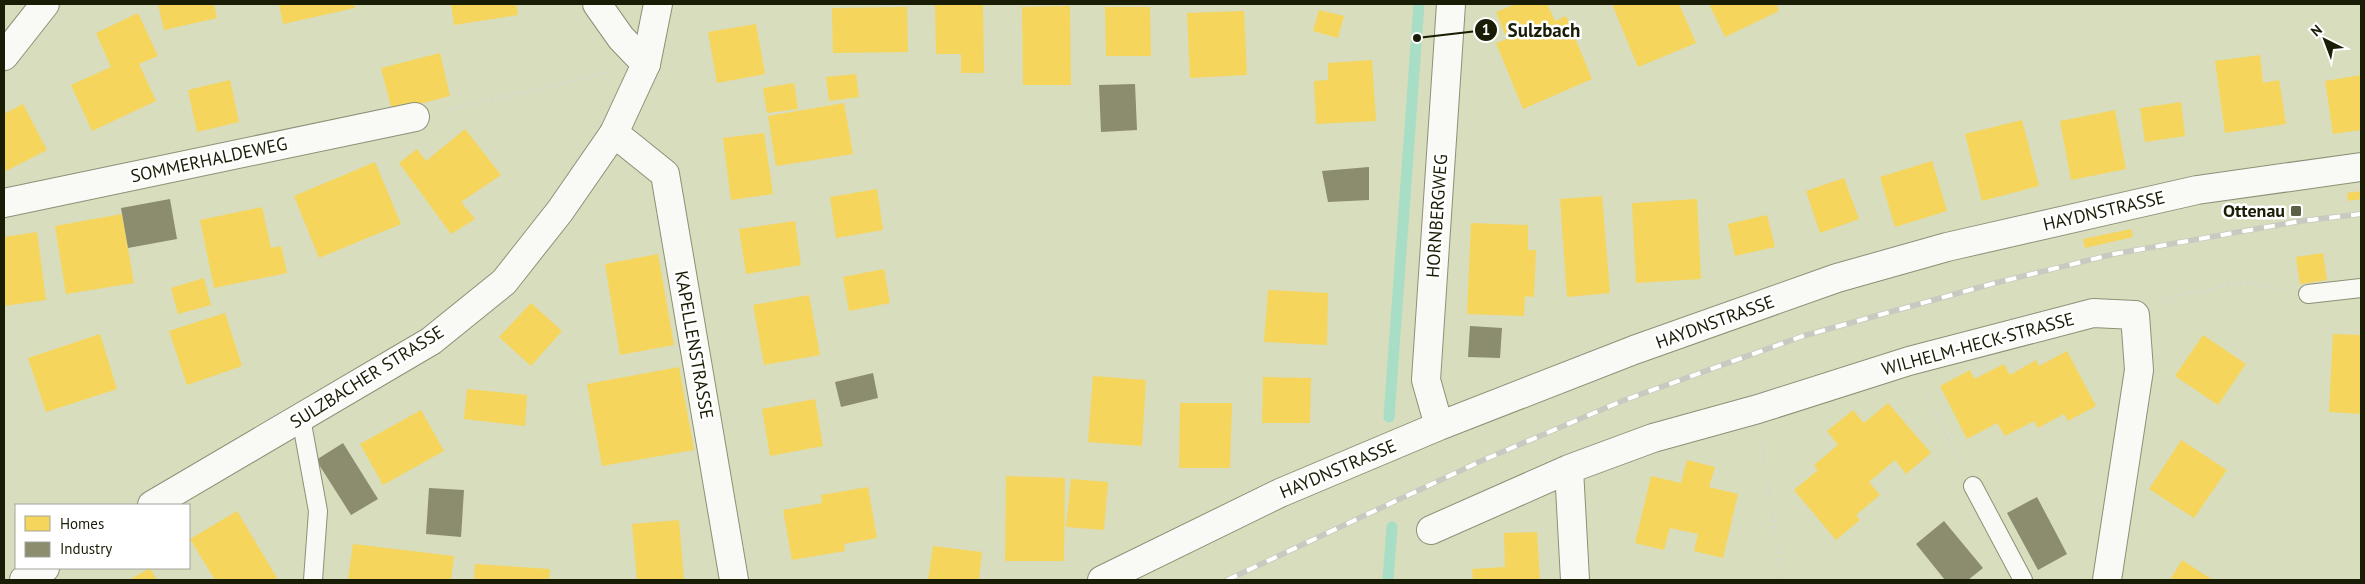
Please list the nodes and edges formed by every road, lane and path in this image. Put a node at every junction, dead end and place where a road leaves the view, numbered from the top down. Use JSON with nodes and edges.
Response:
{"nodes":[{"id":1,"x":45,"y":4,"type":"edge"},
{"id":2,"x":597,"y":4,"type":"edge"},
{"id":3,"x":658,"y":4,"type":"edge"},
{"id":4,"x":1451,"y":4,"type":"edge"},
{"id":5,"x":4,"y":56,"type":"edge"},
{"id":6,"x":646,"y":64,"type":"junction"},
{"id":7,"x":415,"y":117,"type":"joint"},
{"id":8,"x":614,"y":133,"type":"junction"},
{"id":9,"x":2361,"y":167,"type":"edge"},
{"id":10,"x":4,"y":203,"type":"edge"},
{"id":11,"x":2361,"y":288,"type":"edge"},
{"id":12,"x":2278,"y":289,"type":"dead end"},
{"id":13,"x":2308,"y":294,"type":"dead end"},
{"id":14,"x":2135,"y":315,"type":"junction"},
{"id":15,"x":1909,"y":362,"type":"junction"},
{"id":16,"x":1758,"y":409,"type":"junction"},
{"id":17,"x":301,"y":418,"type":"junction"},
{"id":18,"x":1439,"y":426,"type":"junction"},
{"id":19,"x":1568,"y":469,"type":"junction"},
{"id":20,"x":1973,"y":486,"type":"joint"},
{"id":21,"x":154,"y":504,"type":"edge"},
{"id":22,"x":1431,"y":530,"type":"dead end"},
{"id":23,"x":43,"y":569,"type":"edge"},
{"id":24,"x":24,"y":580,"type":"edge"},
{"id":25,"x":313,"y":580,"type":"edge"},
{"id":26,"x":734,"y":580,"type":"edge"},
{"id":27,"x":1102,"y":580,"type":"edge"},
{"id":28,"x":1575,"y":580,"type":"edge"},
{"id":29,"x":1782,"y":580,"type":"edge"},
{"id":30,"x":2023,"y":580,"type":"edge"},
{"id":31,"x":2107,"y":580,"type":"edge"}],
"edges":[{"from":1,"to":5,"type":"street"},
{"from":2,"to":6,"type":"street"},
{"from":3,"to":6,"type":"street","name":"SULZBACHER STRASSE"},
{"from":4,"to":18,"type":"street","name":"HORNBERGWEG"},
{"from":6,"to":7,"type":"path"},
{"from":6,"to":8,"type":"street","name":"SULZBACHER STRASSE"},
{"from":7,"to":10,"type":"street","name":"SOMMERHALDEWEG"},
{"from":8,"to":17,"type":"street","name":"SULZBACHER STRASSE"},
{"from":8,"to":26,"type":"street","name":"KAPELLENSTRASSE"},
{"from":9,"to":18,"type":"street","name":"HAYDNSTRASSE"},
{"from":11,"to":13,"type":"lane"},
{"from":12,"to":14,"type":"path"},
{"from":14,"to":15,"type":"street","name":"WILHELM-HECK-STRASSE"},
{"from":14,"to":31,"type":"street"},
{"from":15,"to":16,"type":"street","name":"WILHELM-HECK-STRASSE"},
{"from":15,"to":20,"type":"path"},
{"from":16,"to":19,"type":"street","name":"WILHELM-HECK-STRASSE"},
{"from":16,"to":29,"type":"path"},
{"from":17,"to":21,"type":"street","name":"SULZBACHER STRASSE"},
{"from":17,"to":25,"type":"lane"},
{"from":18,"to":27,"type":"street","name":"HAYDNSTRASSE"},
{"from":19,"to":22,"type":"street","name":"WILHELM-HECK-STRASSE"},
{"from":19,"to":28,"type":"street"},
{"from":20,"to":30,"type":"lane"},
{"from":23,"to":24,"type":"street"}]}
